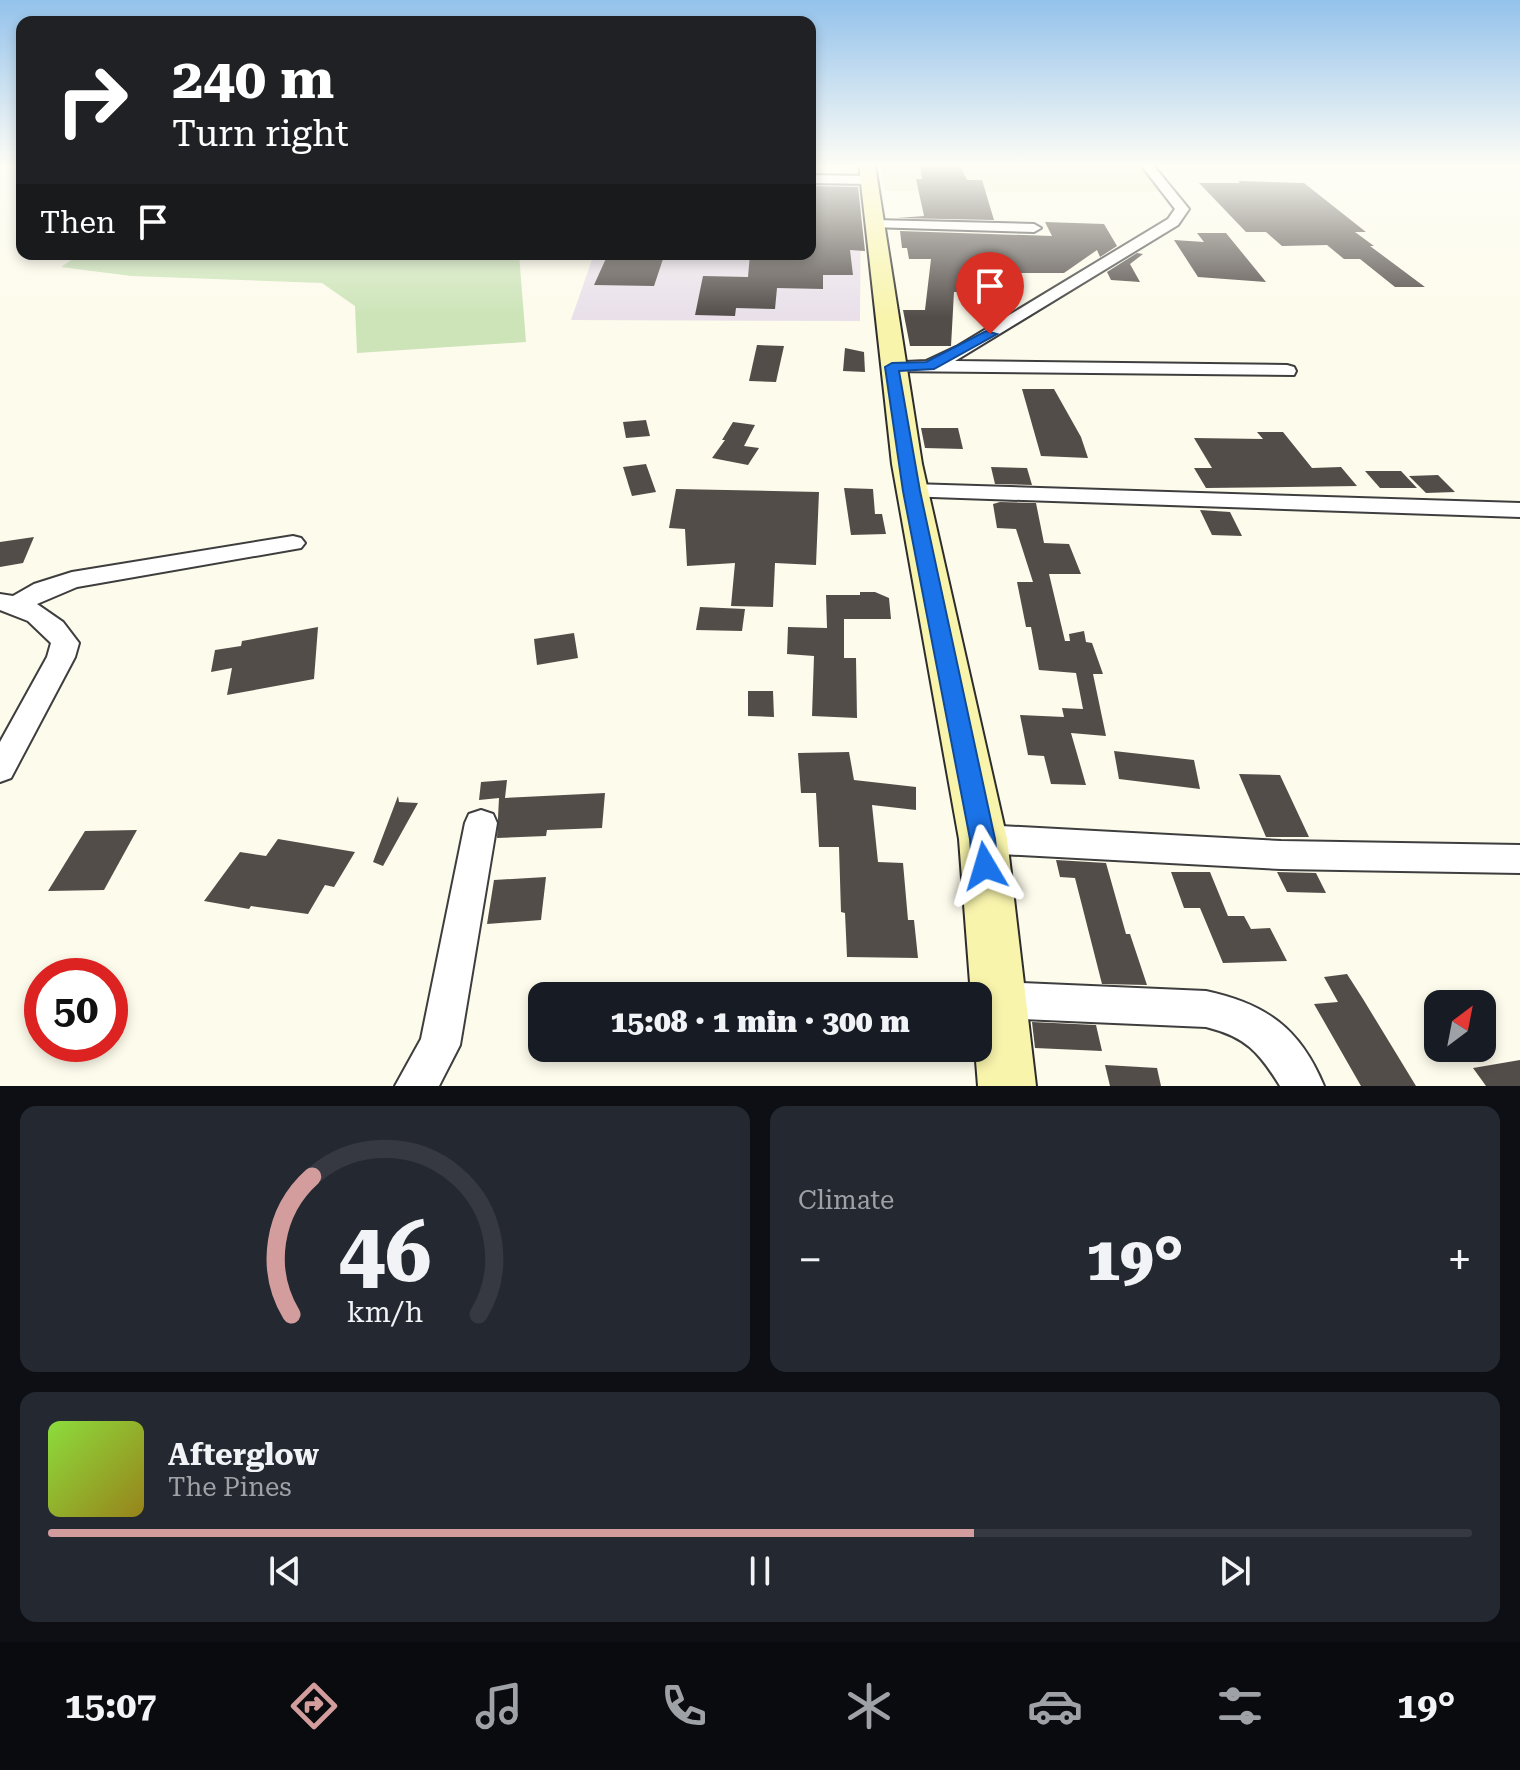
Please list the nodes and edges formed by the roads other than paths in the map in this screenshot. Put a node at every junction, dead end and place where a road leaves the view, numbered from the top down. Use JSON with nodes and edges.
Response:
{"nodes":[{"id":1,"x":874,"y":216,"type":"edge"},
{"id":2,"x":1177,"y":216,"type":"edge"},
{"id":3,"x":875,"y":224,"type":"junction"},
{"id":4,"x":1034,"y":228,"type":"dead end"},
{"id":5,"x":910,"y":366,"type":"junction"},
{"id":6,"x":1287,"y":371,"type":"dead end"},
{"id":7,"x":912,"y":491,"type":"junction"},
{"id":8,"x":1520,"y":510,"type":"edge"},
{"id":9,"x":293,"y":543,"type":"dead end"},
{"id":10,"x":9,"y":604,"type":"edge"},
{"id":11,"x":0,"y":770,"type":"edge"},
{"id":12,"x":481,"y":823,"type":"dead end"},
{"id":13,"x":983,"y":839,"type":"junction"},
{"id":14,"x":1520,"y":859,"type":"edge"},
{"id":15,"x":997,"y":1000,"type":"junction"},
{"id":16,"x":416,"y":1086,"type":"edge"},
{"id":17,"x":1007,"y":1086,"type":"edge"},
{"id":18,"x":1303,"y":1086,"type":"edge"}],
"edges":[{"from":1,"to":3,"type":"main road"},
{"from":2,"to":5,"type":"street"},
{"from":3,"to":4,"type":"street"},
{"from":3,"to":5,"type":"main road"},
{"from":5,"to":6,"type":"street"},
{"from":5,"to":7,"type":"main road"},
{"from":7,"to":8,"type":"street"},
{"from":7,"to":13,"type":"main road"},
{"from":9,"to":10,"type":"street"},
{"from":10,"to":11,"type":"street"},
{"from":12,"to":16,"type":"street"},
{"from":13,"to":14,"type":"street"},
{"from":13,"to":15,"type":"main road"},
{"from":15,"to":17,"type":"main road"},
{"from":15,"to":18,"type":"street"}]}
